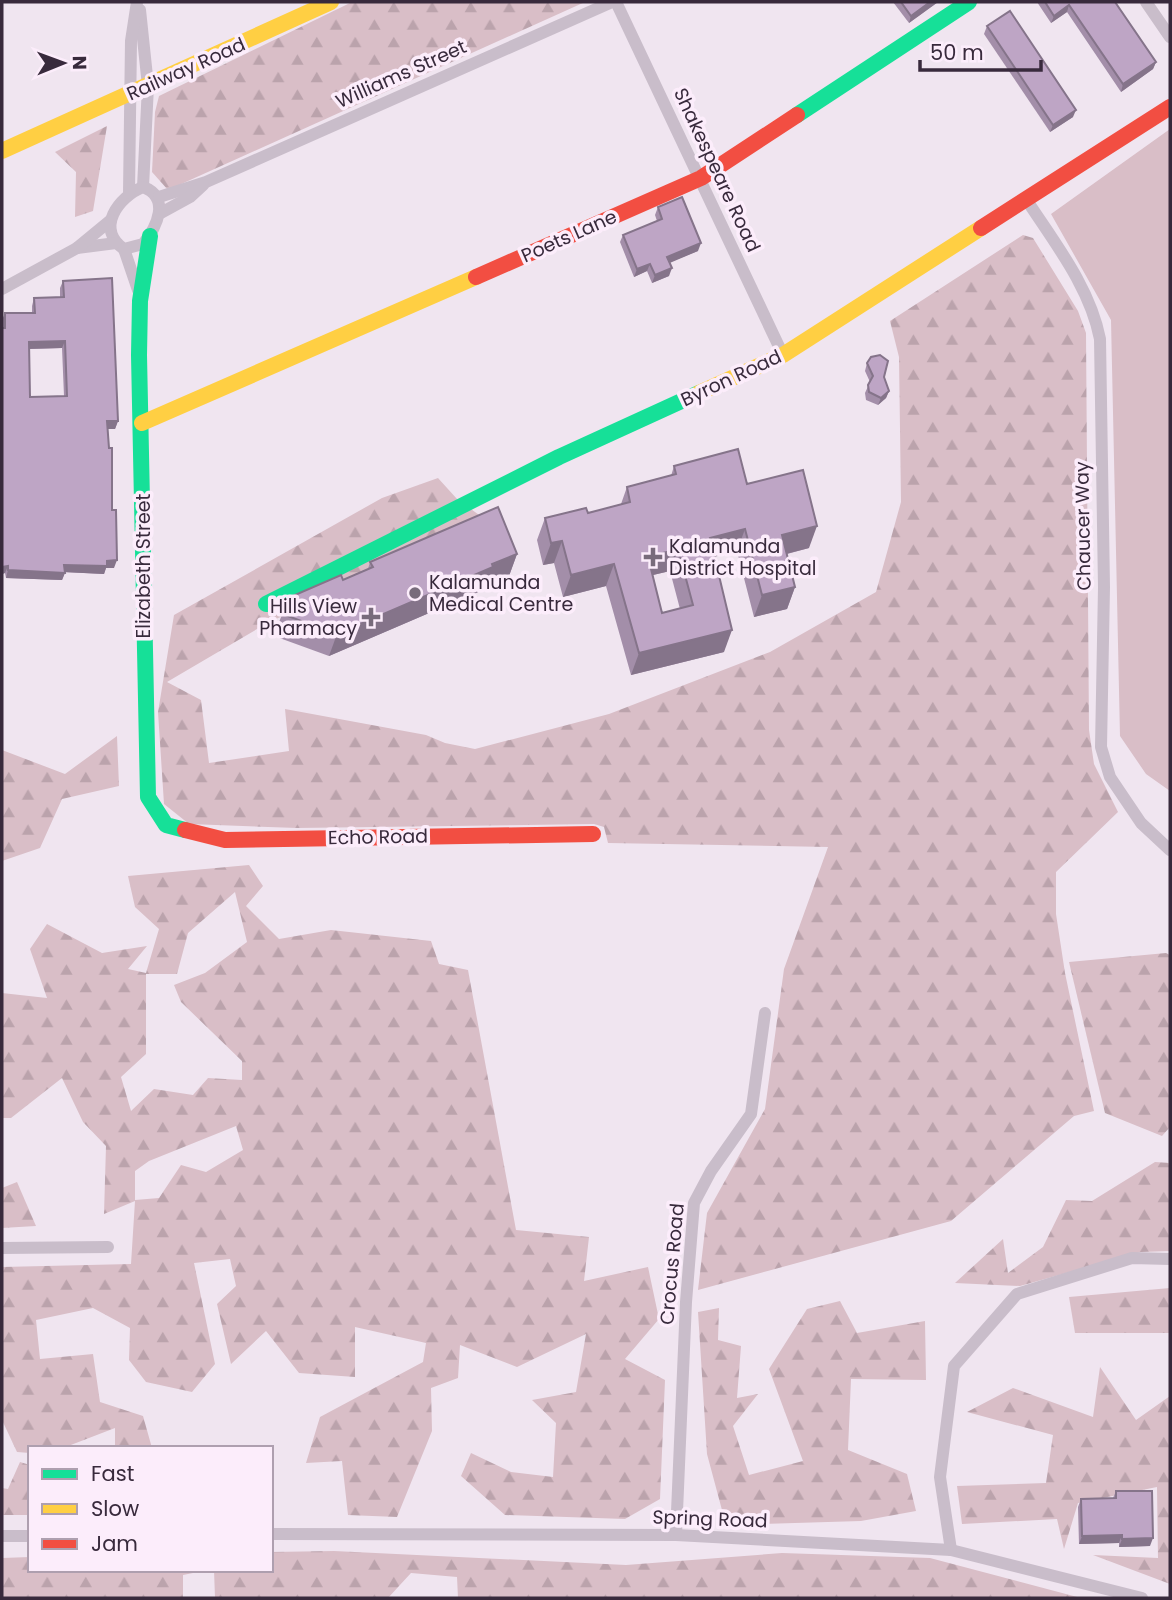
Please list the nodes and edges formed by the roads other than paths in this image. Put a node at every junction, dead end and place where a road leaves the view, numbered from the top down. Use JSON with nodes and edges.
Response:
{"nodes":[{"id":1,"x":137,"y":2,"type":"edge"},
{"id":2,"x":331,"y":2,"type":"edge"},
{"id":3,"x":614,"y":2,"type":"edge"},
{"id":4,"x":969,"y":2,"type":"edge"},
{"id":5,"x":1146,"y":2,"type":"edge"},
{"id":6,"x":1170,"y":37,"type":"edge"},
{"id":7,"x":148,"y":86,"type":"junction"},
{"id":8,"x":131,"y":94,"type":"junction"},
{"id":9,"x":1170,"y":107,"type":"edge"},
{"id":10,"x":2,"y":151,"type":"edge"},
{"id":11,"x":701,"y":178,"type":"junction"},
{"id":12,"x":206,"y":182,"type":"junction"},
{"id":13,"x":143,"y":187,"type":"junction"},
{"id":14,"x":130,"y":193,"type":"junction"},
{"id":15,"x":159,"y":197,"type":"junction"},
{"id":16,"x":1026,"y":199,"type":"junction"},
{"id":17,"x":159,"y":214,"type":"junction"},
{"id":18,"x":111,"y":220,"type":"junction"},
{"id":19,"x":150,"y":236,"type":"junction"},
{"id":20,"x":120,"y":246,"type":"junction"},
{"id":21,"x":77,"y":248,"type":"junction"},
{"id":22,"x":2,"y":289,"type":"edge"},
{"id":23,"x":140,"y":301,"type":"junction"},
{"id":24,"x":783,"y":355,"type":"junction"},
{"id":25,"x":142,"y":423,"type":"junction"},
{"id":26,"x":266,"y":604,"type":"dead end"},
{"id":27,"x":166,"y":825,"type":"joint"},
{"id":28,"x":593,"y":834,"type":"dead end"},
{"id":29,"x":1170,"y":850,"type":"edge"},
{"id":30,"x":765,"y":1013,"type":"dead end"},
{"id":31,"x":108,"y":1247,"type":"dead end"},
{"id":32,"x":2,"y":1248,"type":"edge"},
{"id":33,"x":1170,"y":1259,"type":"edge"},
{"id":34,"x":273,"y":1534,"type":"edge"},
{"id":35,"x":676,"y":1535,"type":"junction"},
{"id":36,"x":2,"y":1536,"type":"edge"},
{"id":37,"x":28,"y":1536,"type":"edge"},
{"id":38,"x":951,"y":1550,"type":"junction"},
{"id":39,"x":1142,"y":1598,"type":"edge"}],
"edges":[{"from":1,"to":7,"type":"street"},
{"from":1,"to":8,"type":"street"},
{"from":2,"to":7,"type":"street","name":"Railway Road"},
{"from":3,"to":11,"type":"street","name":"Shakespeare Road"},
{"from":3,"to":12,"type":"street","name":"Williams Street"},
{"from":4,"to":11,"type":"street","name":"Poets Lane"},
{"from":5,"to":6,"type":"street"},
{"from":7,"to":8,"type":"street","name":"Railway Road"},
{"from":7,"to":13,"type":"street"},
{"from":8,"to":10,"type":"street","name":"Railway Road"},
{"from":8,"to":14,"type":"street"},
{"from":9,"to":16,"type":"street","name":"Byron Road"},
{"from":11,"to":24,"type":"street","name":"Shakespeare Road"},
{"from":11,"to":25,"type":"street","name":"Poets Lane"},
{"from":12,"to":15,"type":"street","name":"Williams Street"},
{"from":12,"to":17,"type":"street","name":"Williams Street"},
{"from":13,"to":14,"type":"street"},
{"from":13,"to":15,"type":"street"},
{"from":14,"to":18,"type":"street"},
{"from":15,"to":17,"type":"street"},
{"from":16,"to":24,"type":"street","name":"Byron Road"},
{"from":16,"to":29,"type":"street","name":"Chaucer Way"},
{"from":17,"to":19,"type":"street"},
{"from":18,"to":20,"type":"street"},
{"from":18,"to":21,"type":"street"},
{"from":19,"to":20,"type":"street"},
{"from":19,"to":23,"type":"street","name":"Elizabeth Street"},
{"from":20,"to":21,"type":"street"},
{"from":20,"to":23,"type":"street","name":"Elizabeth Street"},
{"from":21,"to":22,"type":"street"},
{"from":23,"to":25,"type":"street","name":"Elizabeth Street"},
{"from":24,"to":26,"type":"street","name":"Byron Road"},
{"from":25,"to":27,"type":"street","name":"Elizabeth Street"},
{"from":27,"to":28,"type":"street","name":"Echo Road"},
{"from":30,"to":35,"type":"street","name":"Crocus Road"},
{"from":31,"to":32,"type":"street"},
{"from":33,"to":38,"type":"street"},
{"from":34,"to":35,"type":"street","name":"Spring Road"},
{"from":35,"to":38,"type":"street","name":"Spring Road"},
{"from":36,"to":37,"type":"street"},
{"from":38,"to":39,"type":"street","name":"Spring Road"}]}
